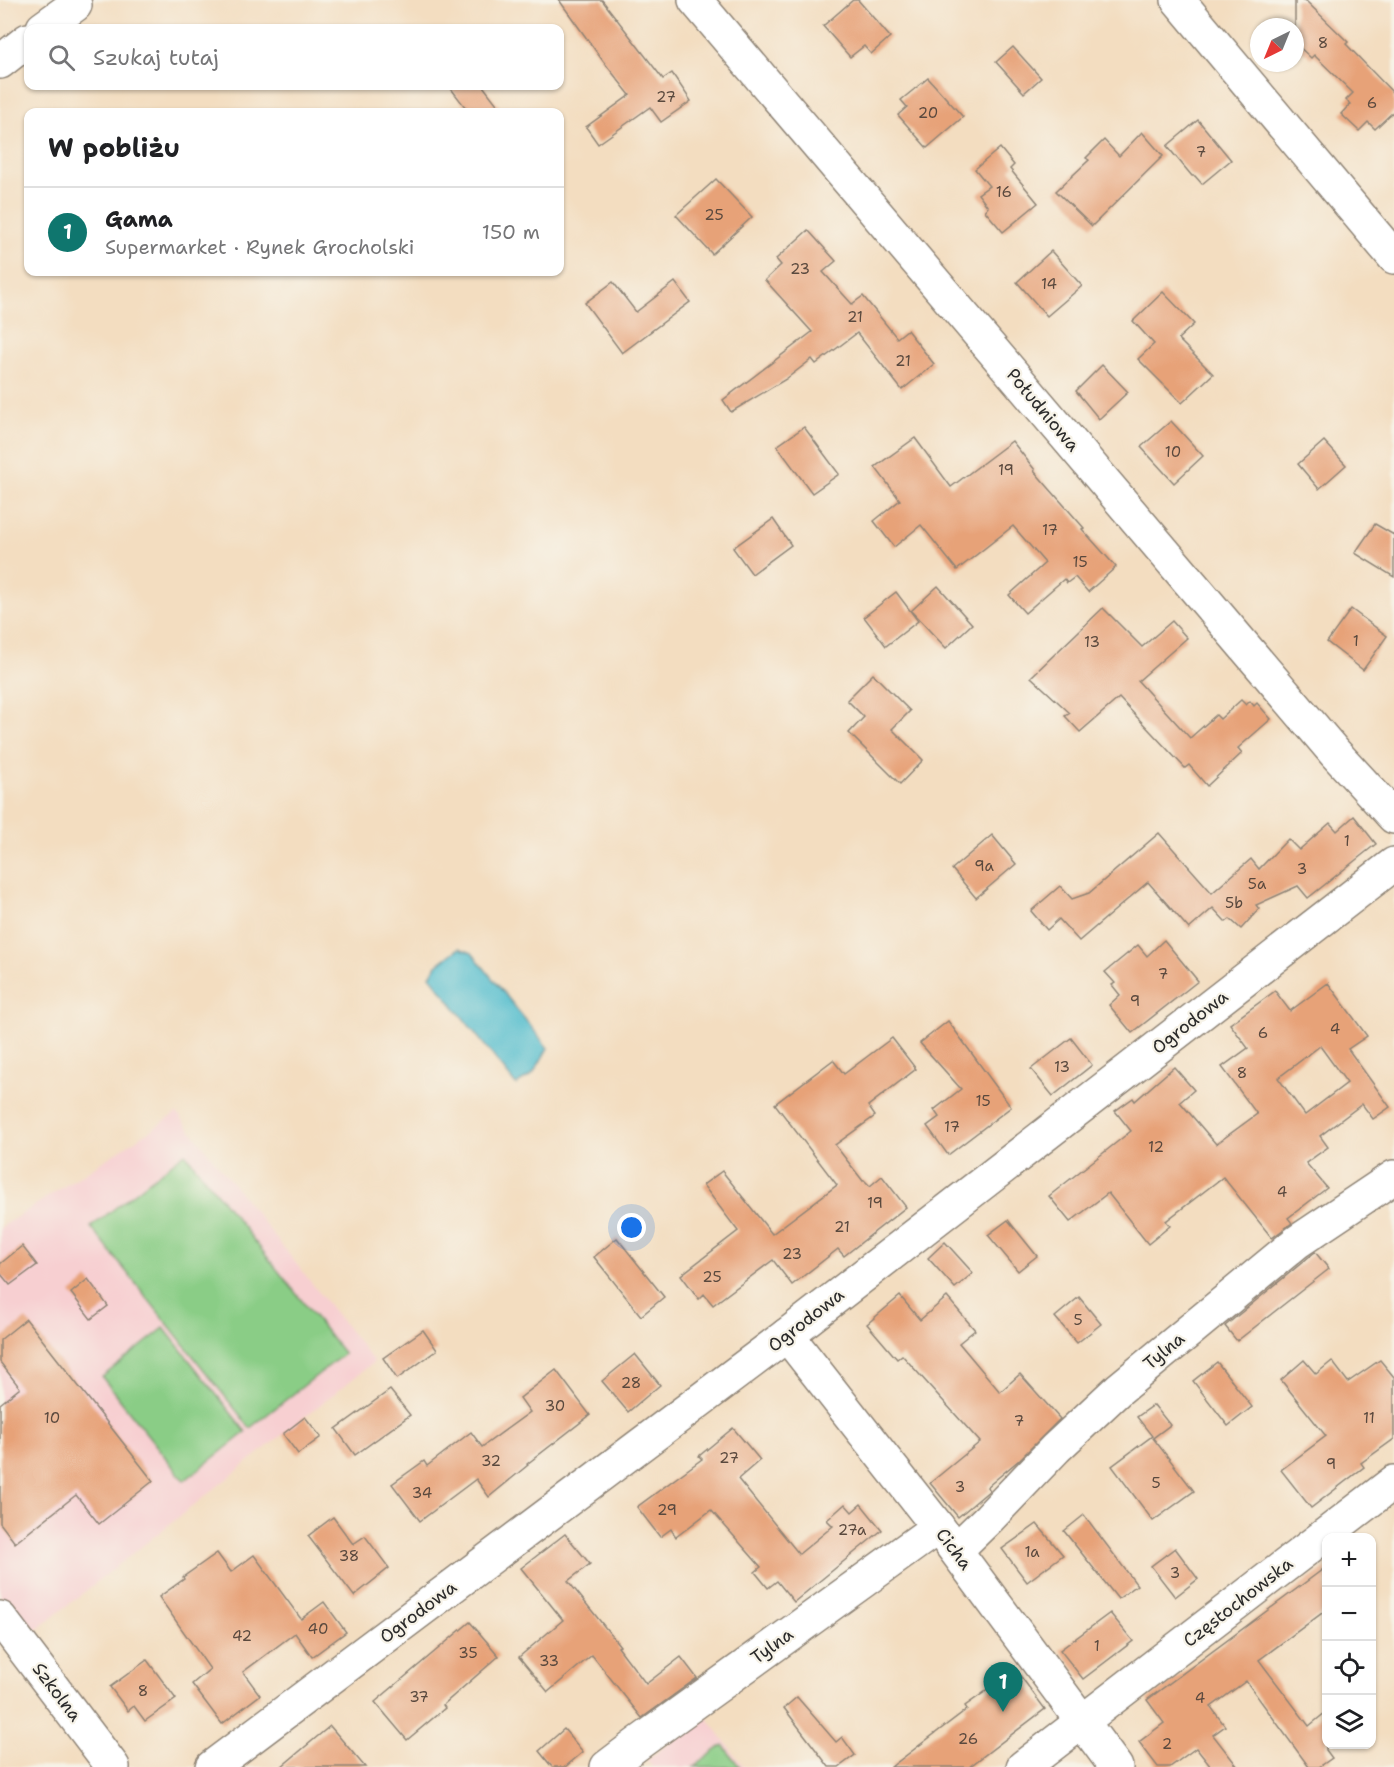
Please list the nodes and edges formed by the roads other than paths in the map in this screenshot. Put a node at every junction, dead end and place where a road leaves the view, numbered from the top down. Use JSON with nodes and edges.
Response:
{"nodes":[{"id":1,"x":694,"y":0,"type":"edge"},
{"id":2,"x":1178,"y":0,"type":"edge"},
{"id":3,"x":75,"y":5,"type":"dead end"},
{"id":4,"x":49,"y":24,"type":"edge"},
{"id":5,"x":24,"y":43,"type":"edge"},
{"id":6,"x":0,"y":62,"type":"edge"},
{"id":7,"x":1394,"y":257,"type":"edge"},
{"id":8,"x":1394,"y":817,"type":"edge"},
{"id":9,"x":1394,"y":864,"type":"edge"},
{"id":10,"x":1394,"y":1177,"type":"edge"},
{"id":11,"x":787,"y":1335,"type":"junction"},
{"id":12,"x":1394,"y":1482,"type":"edge"},
{"id":13,"x":947,"y":1539,"type":"junction"},
{"id":14,"x":0,"y":1618,"type":"edge"},
{"id":15,"x":1082,"y":1722,"type":"junction"},
{"id":16,"x":113,"y":1767,"type":"edge"},
{"id":17,"x":212,"y":1767,"type":"edge"},
{"id":18,"x":607,"y":1767,"type":"edge"},
{"id":19,"x":1023,"y":1767,"type":"edge"},
{"id":20,"x":1116,"y":1767,"type":"edge"}],
"edges":[{"from":1,"to":8,"type":"street","name":"Południowa"},
{"from":2,"to":7,"type":"street"},
{"from":3,"to":4,"type":"street"},
{"from":5,"to":6,"type":"street"},
{"from":9,"to":11,"type":"street","name":"Ogrodowa"},
{"from":10,"to":13,"type":"street","name":"Tylna"},
{"from":11,"to":13,"type":"street","name":"Cicha"},
{"from":11,"to":17,"type":"street","name":"Ogrodowa"},
{"from":12,"to":15,"type":"street","name":"Częstochowska"},
{"from":13,"to":15,"type":"street","name":"Cicha"},
{"from":13,"to":18,"type":"street","name":"Tylna"},
{"from":14,"to":16,"type":"street","name":"Szkolna"},
{"from":15,"to":19,"type":"street","name":"Częstochowska"},
{"from":15,"to":20,"type":"street","name":"Cicha"}]}
